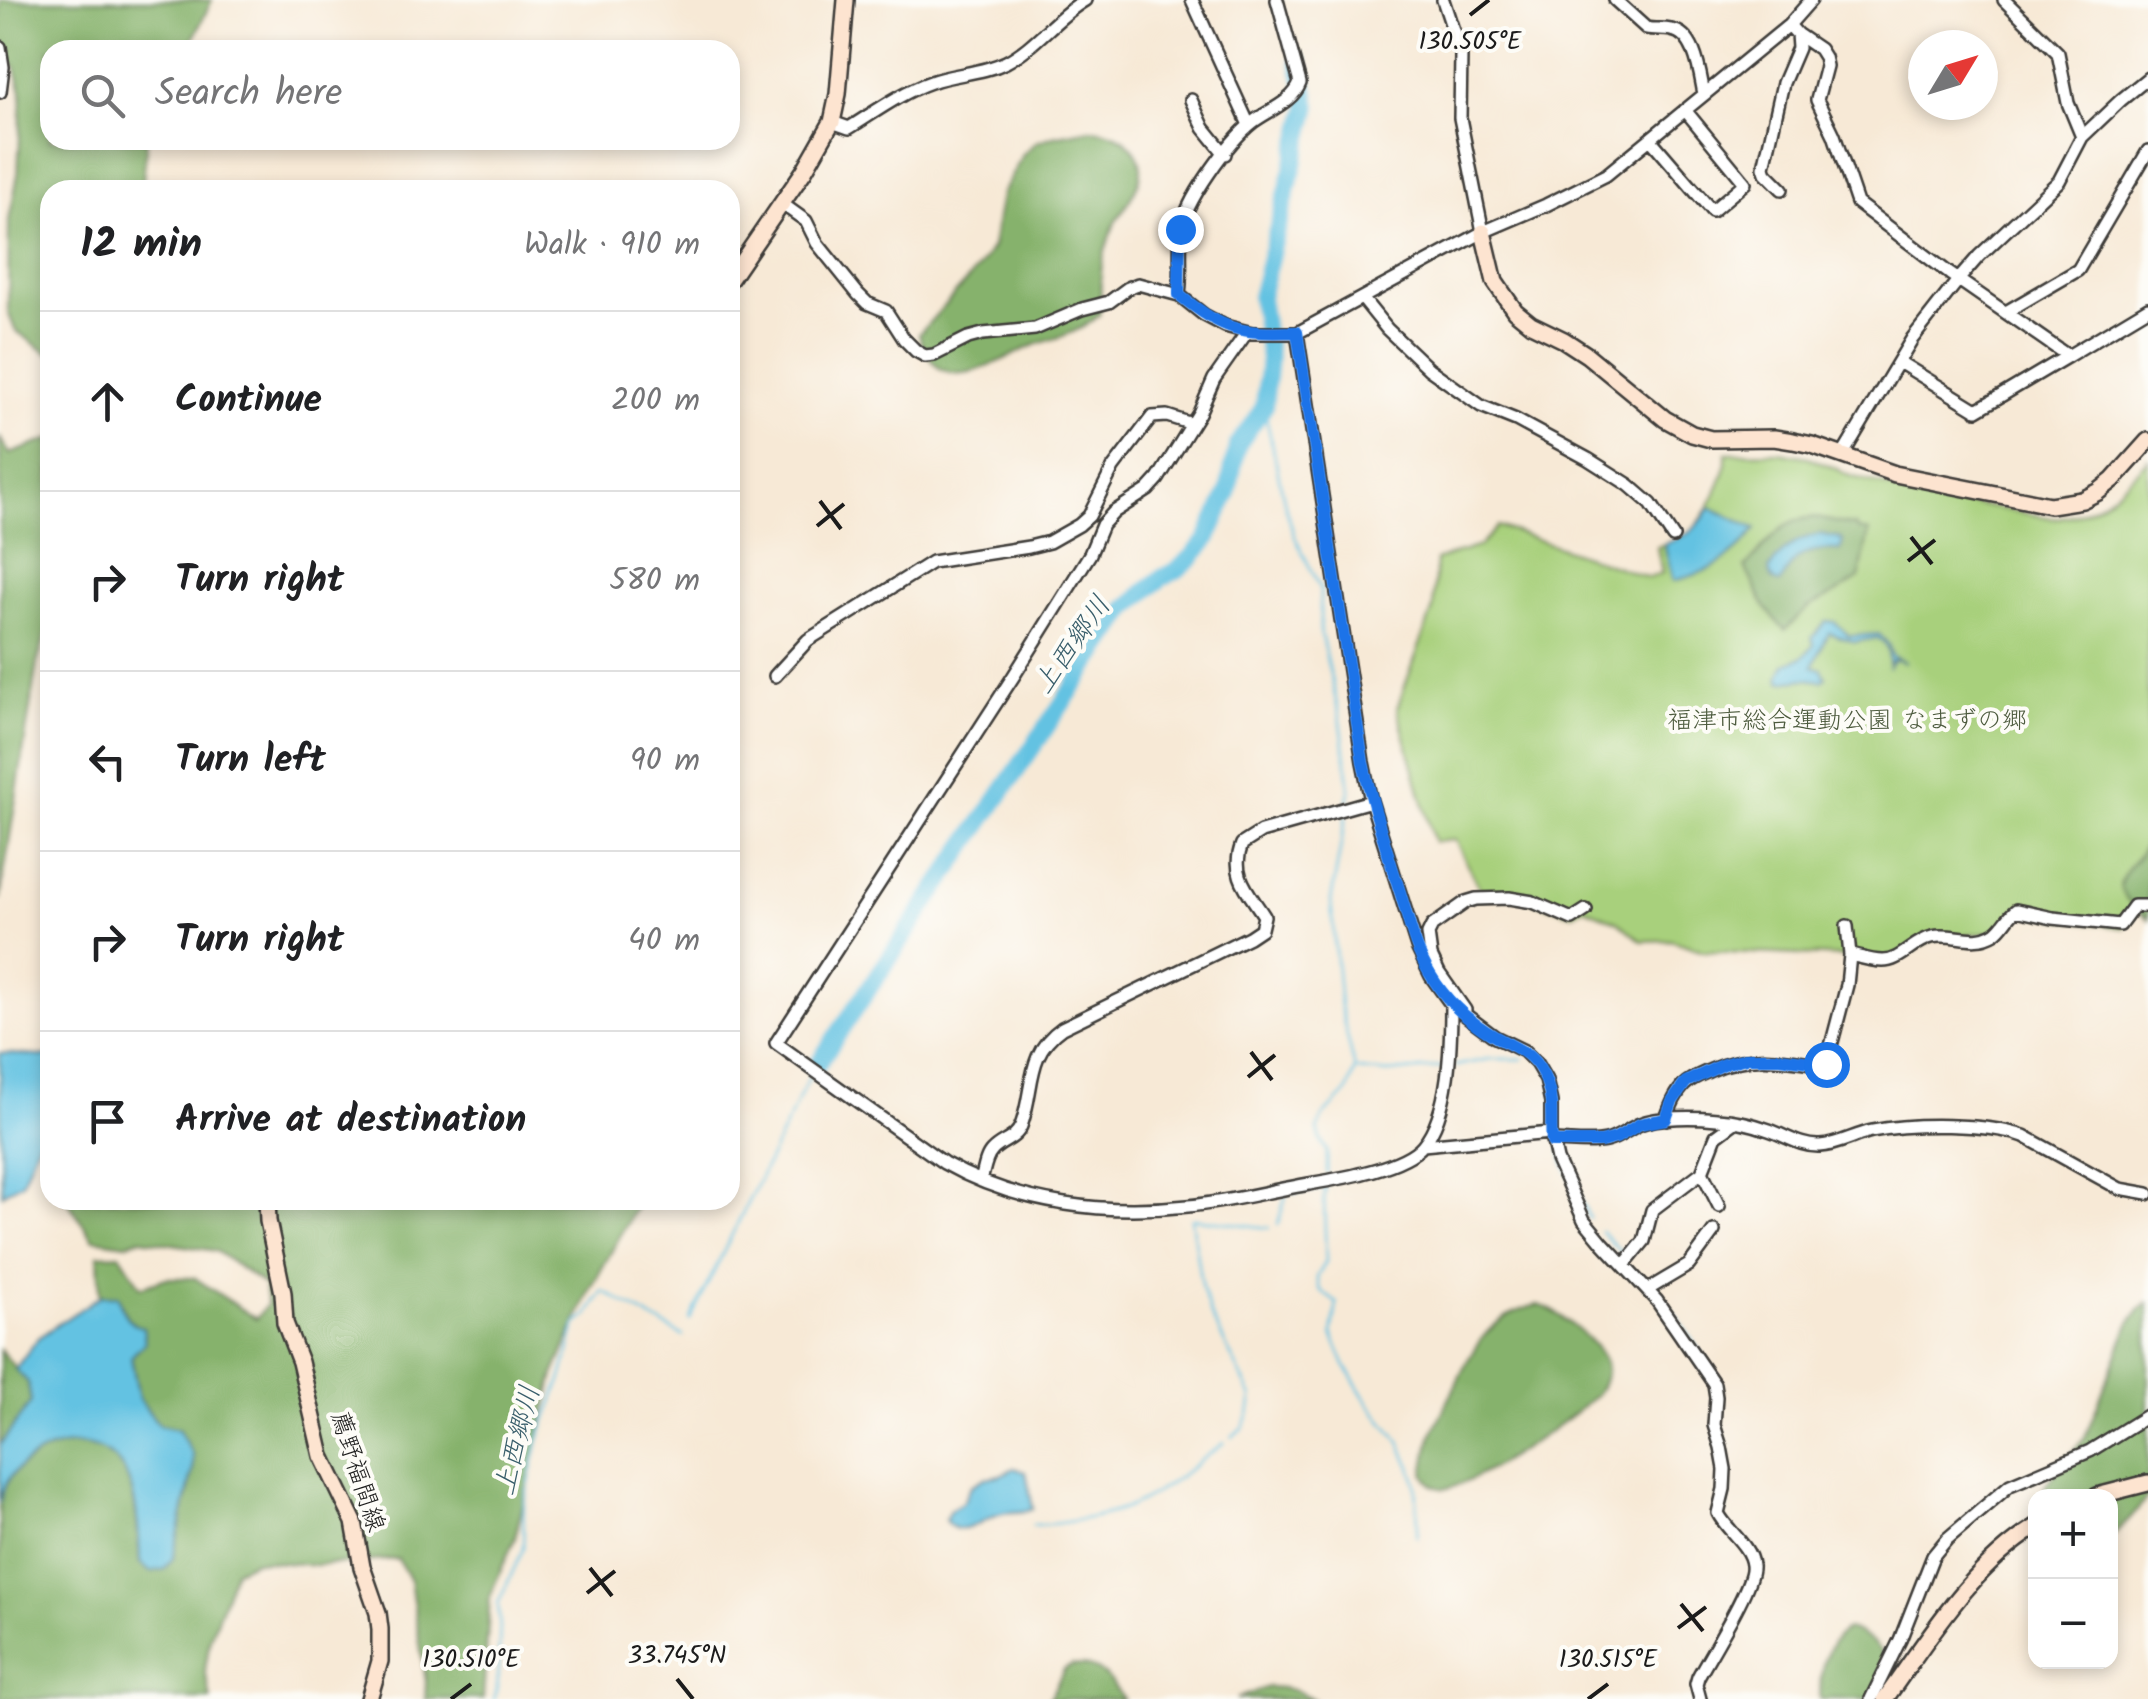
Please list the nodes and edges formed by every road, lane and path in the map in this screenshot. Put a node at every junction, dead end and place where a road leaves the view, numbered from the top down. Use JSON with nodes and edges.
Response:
{"nodes":[{"id":1,"x":846,"y":0,"type":"edge"},
{"id":2,"x":1085,"y":0,"type":"edge"},
{"id":3,"x":1192,"y":0,"type":"edge"},
{"id":4,"x":1278,"y":0,"type":"edge"},
{"id":5,"x":1443,"y":0,"type":"edge"},
{"id":6,"x":1615,"y":0,"type":"edge"},
{"id":7,"x":1811,"y":0,"type":"edge"},
{"id":8,"x":2004,"y":0,"type":"edge"},
{"id":9,"x":1793,"y":30,"type":"junction"},
{"id":10,"x":0,"y":47,"type":"edge"},
{"id":11,"x":2148,"y":78,"type":"edge"},
{"id":12,"x":0,"y":92,"type":"edge"},
{"id":13,"x":1704,"y":94,"type":"junction"},
{"id":14,"x":1192,"y":100,"type":"dead end"},
{"id":15,"x":1685,"y":110,"type":"junction"},
{"id":16,"x":832,"y":122,"type":"junction"},
{"id":17,"x":1249,"y":125,"type":"junction"},
{"id":18,"x":2082,"y":137,"type":"junction"},
{"id":19,"x":1650,"y":140,"type":"junction"},
{"id":20,"x":2148,"y":151,"type":"edge"},
{"id":21,"x":1225,"y":154,"type":"junction"},
{"id":22,"x":1782,"y":189,"type":"dead end"},
{"id":23,"x":781,"y":204,"type":"junction"},
{"id":24,"x":1483,"y":232,"type":"junction"},
{"id":25,"x":740,"y":263,"type":"edge"},
{"id":26,"x":1959,"y":279,"type":"junction"},
{"id":27,"x":1179,"y":295,"type":"junction"},
{"id":28,"x":1362,"y":298,"type":"junction"},
{"id":29,"x":2148,"y":308,"type":"edge"},
{"id":30,"x":2006,"y":312,"type":"junction"},
{"id":31,"x":1297,"y":332,"type":"junction"},
{"id":32,"x":1250,"y":333,"type":"junction"},
{"id":33,"x":2068,"y":356,"type":"junction"},
{"id":34,"x":1898,"y":362,"type":"junction"},
{"id":35,"x":1192,"y":424,"type":"junction"},
{"id":36,"x":2148,"y":441,"type":"edge"},
{"id":37,"x":1842,"y":456,"type":"junction"},
{"id":38,"x":1672,"y":537,"type":"dead end"},
{"id":39,"x":775,"y":676,"type":"dead end"},
{"id":40,"x":1371,"y":801,"type":"junction"},
{"id":41,"x":2148,"y":906,"type":"edge"},
{"id":42,"x":1586,"y":910,"type":"dead end"},
{"id":43,"x":1846,"y":926,"type":"dead end"},
{"id":44,"x":1850,"y":955,"type":"junction"},
{"id":45,"x":1451,"y":1004,"type":"junction"},
{"id":46,"x":1470,"y":1018,"type":"junction"},
{"id":47,"x":1666,"y":1119,"type":"junction"},
{"id":48,"x":1735,"y":1122,"type":"junction"},
{"id":49,"x":1552,"y":1137,"type":"junction"},
{"id":50,"x":1423,"y":1144,"type":"junction"},
{"id":51,"x":1702,"y":1172,"type":"junction"},
{"id":52,"x":981,"y":1180,"type":"junction"},
{"id":53,"x":2148,"y":1194,"type":"edge"},
{"id":54,"x":1719,"y":1206,"type":"dead end"},
{"id":55,"x":267,"y":1210,"type":"edge"},
{"id":56,"x":1714,"y":1232,"type":"dead end"},
{"id":57,"x":1625,"y":1264,"type":"junction"},
{"id":58,"x":1647,"y":1290,"type":"junction"},
{"id":59,"x":2148,"y":1416,"type":"edge"},
{"id":60,"x":2148,"y":1483,"type":"edge"},
{"id":61,"x":2118,"y":1491,"type":"edge"},
{"id":62,"x":2028,"y":1534,"type":"edge"},
{"id":63,"x":369,"y":1699,"type":"edge"},
{"id":64,"x":1700,"y":1699,"type":"edge"},
{"id":65,"x":1870,"y":1699,"type":"edge"},
{"id":66,"x":1885,"y":1699,"type":"edge"}],
"edges":[{"from":1,"to":16,"type":"main road"},
{"from":2,"to":16,"type":"street"},
{"from":3,"to":17,"type":"street"},
{"from":4,"to":17,"type":"street"},
{"from":5,"to":24,"type":"street"},
{"from":6,"to":13,"type":"street"},
{"from":7,"to":9,"type":"street"},
{"from":8,"to":18,"type":"street"},
{"from":9,"to":13,"type":"street"},
{"from":9,"to":22,"type":"street"},
{"from":9,"to":26,"type":"street"},
{"from":10,"to":12,"type":"street"},
{"from":11,"to":18,"type":"street"},
{"from":13,"to":15,"type":"street"},
{"from":14,"to":21,"type":"street"},
{"from":15,"to":19,"type":"street"},
{"from":15,"to":19,"type":"street"},
{"from":16,"to":23,"type":"main road"},
{"from":17,"to":21,"type":"street"},
{"from":18,"to":26,"type":"street"},
{"from":19,"to":24,"type":"street"},
{"from":20,"to":30,"type":"street"},
{"from":21,"to":27,"type":"street"},
{"from":23,"to":25,"type":"main road"},
{"from":23,"to":27,"type":"street"},
{"from":24,"to":28,"type":"street"},
{"from":24,"to":37,"type":"main road"},
{"from":26,"to":30,"type":"street"},
{"from":26,"to":34,"type":"street"},
{"from":27,"to":32,"type":"street"},
{"from":28,"to":31,"type":"street"},
{"from":28,"to":38,"type":"street"},
{"from":29,"to":33,"type":"street"},
{"from":30,"to":33,"type":"street"},
{"from":31,"to":32,"type":"street"},
{"from":31,"to":40,"type":"street"},
{"from":32,"to":35,"type":"street"},
{"from":33,"to":34,"type":"street"},
{"from":34,"to":37,"type":"street"},
{"from":35,"to":39,"type":"street"},
{"from":35,"to":52,"type":"street"},
{"from":36,"to":37,"type":"main road"},
{"from":40,"to":45,"type":"street"},
{"from":40,"to":52,"type":"street"},
{"from":41,"to":44,"type":"street"},
{"from":42,"to":46,"type":"street"},
{"from":43,"to":44,"type":"street"},
{"from":44,"to":47,"type":"street"},
{"from":45,"to":46,"type":"street"},
{"from":45,"to":50,"type":"street"},
{"from":46,"to":49,"type":"street"},
{"from":47,"to":48,"type":"street"},
{"from":47,"to":49,"type":"street"},
{"from":48,"to":51,"type":"street"},
{"from":48,"to":53,"type":"street"},
{"from":49,"to":50,"type":"street"},
{"from":49,"to":57,"type":"street"},
{"from":50,"to":52,"type":"street"},
{"from":51,"to":54,"type":"street"},
{"from":51,"to":57,"type":"street"},
{"from":55,"to":63,"type":"main road","name":"薦野福間線"},
{"from":56,"to":58,"type":"street"},
{"from":57,"to":58,"type":"street"},
{"from":58,"to":64,"type":"street"},
{"from":59,"to":65,"type":"street"},
{"from":60,"to":61,"type":"main road"},
{"from":62,"to":66,"type":"main road"}]}
